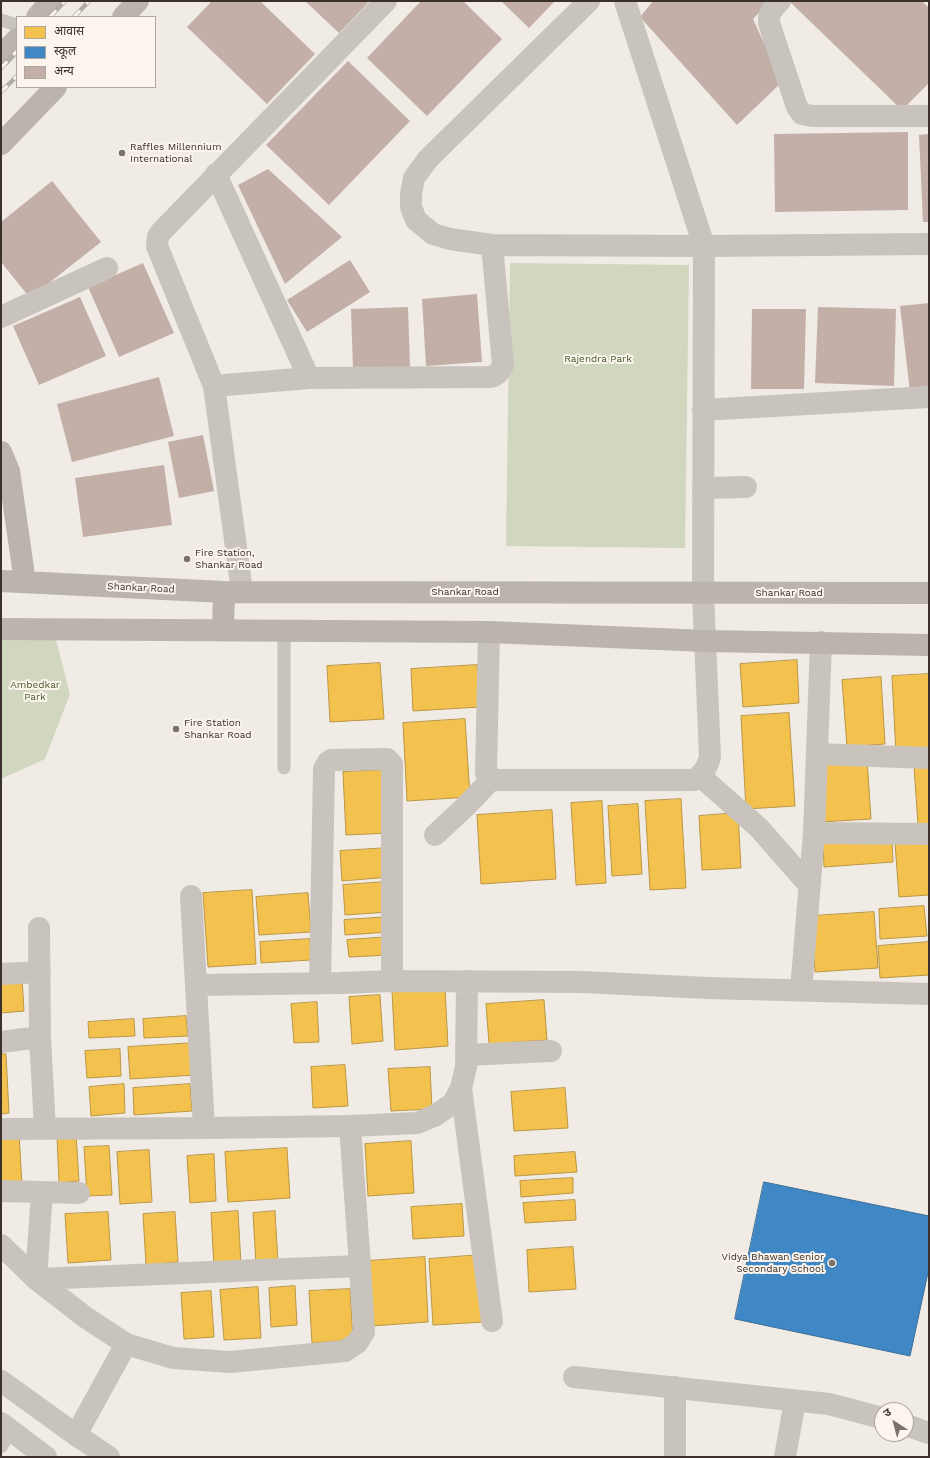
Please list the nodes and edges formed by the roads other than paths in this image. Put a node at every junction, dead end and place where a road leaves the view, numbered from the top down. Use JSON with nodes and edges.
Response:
{"nodes":[{"id":1,"x":51,"y":1,"type":"edge"},
{"id":2,"x":138,"y":1,"type":"edge"},
{"id":3,"x":386,"y":1,"type":"edge"},
{"id":4,"x":589,"y":1,"type":"edge"},
{"id":5,"x":625,"y":1,"type":"edge"},
{"id":6,"x":780,"y":1,"type":"edge"},
{"id":7,"x":38,"y":16,"type":"edge"},
{"id":8,"x":124,"y":16,"type":"edge"},
{"id":9,"x":1,"y":20,"type":"edge"},
{"id":10,"x":16,"y":25,"type":"edge"},
{"id":11,"x":16,"y":40,"type":"edge"},
{"id":12,"x":1,"y":56,"type":"edge"},
{"id":13,"x":55,"y":88,"type":"edge"},
{"id":14,"x":929,"y":116,"type":"edge"},
{"id":15,"x":1,"y":144,"type":"edge"},
{"id":16,"x":216,"y":174,"type":"junction"},
{"id":17,"x":929,"y":244,"type":"edge"},
{"id":18,"x":492,"y":245,"type":"junction"},
{"id":19,"x":704,"y":246,"type":"junction"},
{"id":20,"x":107,"y":268,"type":"dead end"},
{"id":21,"x":1,"y":317,"type":"edge"},
{"id":22,"x":309,"y":378,"type":"junction"},
{"id":23,"x":214,"y":386,"type":"junction"},
{"id":24,"x":929,"y":397,"type":"edge"},
{"id":25,"x":703,"y":410,"type":"junction"},
{"id":26,"x":1,"y":452,"type":"edge"},
{"id":27,"x":746,"y":487,"type":"dead end"},
{"id":28,"x":703,"y":488,"type":"junction"},
{"id":29,"x":1,"y":581,"type":"edge"},
{"id":30,"x":25,"y":582,"type":"junction"},
{"id":31,"x":233,"y":591,"type":"junction"},
{"id":32,"x":703,"y":593,"type":"junction"},
{"id":33,"x":929,"y":593,"type":"edge"},
{"id":34,"x":1,"y":629,"type":"edge"},
{"id":35,"x":223,"y":629,"type":"junction"},
{"id":36,"x":284,"y":631,"type":"junction"},
{"id":37,"x":489,"y":632,"type":"junction"},
{"id":38,"x":706,"y":641,"type":"junction"},
{"id":39,"x":821,"y":642,"type":"junction"},
{"id":40,"x":929,"y":645,"type":"edge"},
{"id":41,"x":817,"y":754,"type":"junction"},
{"id":42,"x":929,"y":758,"type":"edge"},
{"id":43,"x":284,"y":768,"type":"dead end"},
{"id":44,"x":700,"y":776,"type":"junction"},
{"id":45,"x":492,"y":778,"type":"junction"},
{"id":46,"x":814,"y":833,"type":"junction"},
{"id":47,"x":929,"y":834,"type":"edge"},
{"id":48,"x":436,"y":835,"type":"dead end"},
{"id":49,"x":809,"y":885,"type":"junction"},
{"id":50,"x":191,"y":896,"type":"dead end"},
{"id":51,"x":39,"y":928,"type":"dead end"},
{"id":52,"x":40,"y":972,"type":"junction"},
{"id":53,"x":1,"y":974,"type":"edge"},
{"id":54,"x":392,"y":980,"type":"junction"},
{"id":55,"x":467,"y":981,"type":"junction"},
{"id":56,"x":320,"y":983,"type":"junction"},
{"id":57,"x":196,"y":985,"type":"junction"},
{"id":58,"x":801,"y":990,"type":"junction"},
{"id":59,"x":929,"y":994,"type":"edge"},
{"id":60,"x":40,"y":1036,"type":"junction"},
{"id":61,"x":1,"y":1042,"type":"edge"},
{"id":62,"x":551,"y":1051,"type":"dead end"},
{"id":63,"x":466,"y":1056,"type":"junction"},
{"id":64,"x":461,"y":1088,"type":"junction"},
{"id":65,"x":350,"y":1126,"type":"junction"},
{"id":66,"x":204,"y":1128,"type":"junction"},
{"id":67,"x":1,"y":1129,"type":"edge"},
{"id":68,"x":45,"y":1129,"type":"junction"},
{"id":69,"x":1,"y":1191,"type":"edge"},
{"id":70,"x":42,"y":1192,"type":"junction"},
{"id":71,"x":79,"y":1193,"type":"dead end"},
{"id":72,"x":1,"y":1245,"type":"edge"},
{"id":73,"x":360,"y":1266,"type":"junction"},
{"id":74,"x":36,"y":1279,"type":"junction"},
{"id":75,"x":492,"y":1321,"type":"dead end"},
{"id":76,"x":126,"y":1344,"type":"junction"},
{"id":77,"x":574,"y":1377,"type":"dead end"},
{"id":78,"x":1,"y":1381,"type":"edge"},
{"id":79,"x":674,"y":1388,"type":"junction"},
{"id":80,"x":795,"y":1401,"type":"junction"},
{"id":81,"x":874,"y":1416,"type":"edge"},
{"id":82,"x":914,"y":1428,"type":"edge"},
{"id":83,"x":929,"y":1433,"type":"edge"},
{"id":84,"x":4,"y":1434,"type":"edge"},
{"id":85,"x":76,"y":1435,"type":"junction"},
{"id":86,"x":46,"y":1457,"type":"edge"},
{"id":87,"x":109,"y":1457,"type":"edge"},
{"id":88,"x":676,"y":1457,"type":"edge"},
{"id":89,"x":785,"y":1457,"type":"edge"}],
"edges":[{"from":1,"to":7,"type":"main road"},
{"from":2,"to":8,"type":"main road"},
{"from":3,"to":16,"type":"street"},
{"from":4,"to":18,"type":"street"},
{"from":5,"to":19,"type":"street"},
{"from":6,"to":14,"type":"street"},
{"from":9,"to":10,"type":"lane"},
{"from":11,"to":12,"type":"main road"},
{"from":13,"to":15,"type":"main road"},
{"from":16,"to":22,"type":"street"},
{"from":16,"to":23,"type":"street"},
{"from":17,"to":19,"type":"street"},
{"from":18,"to":19,"type":"street"},
{"from":18,"to":22,"type":"street"},
{"from":19,"to":25,"type":"street"},
{"from":20,"to":21,"type":"street"},
{"from":22,"to":23,"type":"street"},
{"from":23,"to":31,"type":"street"},
{"from":24,"to":25,"type":"street"},
{"from":25,"to":28,"type":"street"},
{"from":26,"to":30,"type":"main road"},
{"from":27,"to":28,"type":"street"},
{"from":28,"to":32,"type":"street"},
{"from":29,"to":30,"type":"main road","name":"Shankar Road"},
{"from":30,"to":31,"type":"main road","name":"Shankar Road"},
{"from":31,"to":32,"type":"main road","name":"Shankar Road"},
{"from":31,"to":35,"type":"main road"},
{"from":32,"to":33,"type":"main road","name":"Shankar Road"},
{"from":32,"to":38,"type":"street"},
{"from":34,"to":35,"type":"main road"},
{"from":35,"to":36,"type":"main road"},
{"from":36,"to":37,"type":"main road"},
{"from":36,"to":43,"type":"lane"},
{"from":37,"to":38,"type":"main road"},
{"from":37,"to":45,"type":"street"},
{"from":38,"to":39,"type":"main road"},
{"from":38,"to":44,"type":"street"},
{"from":39,"to":40,"type":"main road"},
{"from":39,"to":41,"type":"street"},
{"from":41,"to":42,"type":"street"},
{"from":41,"to":46,"type":"street"},
{"from":44,"to":45,"type":"street"},
{"from":44,"to":49,"type":"street"},
{"from":45,"to":48,"type":"street"},
{"from":46,"to":47,"type":"street"},
{"from":46,"to":49,"type":"street"},
{"from":49,"to":58,"type":"street"},
{"from":50,"to":57,"type":"street"},
{"from":51,"to":52,"type":"street"},
{"from":52,"to":53,"type":"street"},
{"from":52,"to":60,"type":"street"},
{"from":54,"to":55,"type":"street"},
{"from":54,"to":56,"type":"street"},
{"from":54,"to":56,"type":"street"},
{"from":55,"to":58,"type":"street"},
{"from":55,"to":63,"type":"street"},
{"from":56,"to":57,"type":"street"},
{"from":57,"to":66,"type":"street"},
{"from":58,"to":59,"type":"street"},
{"from":60,"to":61,"type":"street"},
{"from":60,"to":68,"type":"street"},
{"from":62,"to":63,"type":"street"},
{"from":63,"to":64,"type":"street"},
{"from":64,"to":65,"type":"street"},
{"from":64,"to":75,"type":"street"},
{"from":65,"to":66,"type":"street"},
{"from":65,"to":73,"type":"street"},
{"from":66,"to":68,"type":"street"},
{"from":67,"to":68,"type":"street"},
{"from":69,"to":70,"type":"street"},
{"from":70,"to":71,"type":"street"},
{"from":70,"to":74,"type":"street"},
{"from":72,"to":74,"type":"street"},
{"from":73,"to":74,"type":"street"},
{"from":73,"to":76,"type":"street"},
{"from":74,"to":76,"type":"street"},
{"from":76,"to":85,"type":"street"},
{"from":77,"to":79,"type":"street"},
{"from":78,"to":85,"type":"street"},
{"from":79,"to":80,"type":"street"},
{"from":79,"to":88,"type":"street"},
{"from":80,"to":81,"type":"street"},
{"from":80,"to":89,"type":"street"},
{"from":82,"to":83,"type":"street"},
{"from":84,"to":86,"type":"street"},
{"from":85,"to":87,"type":"street"}]}
